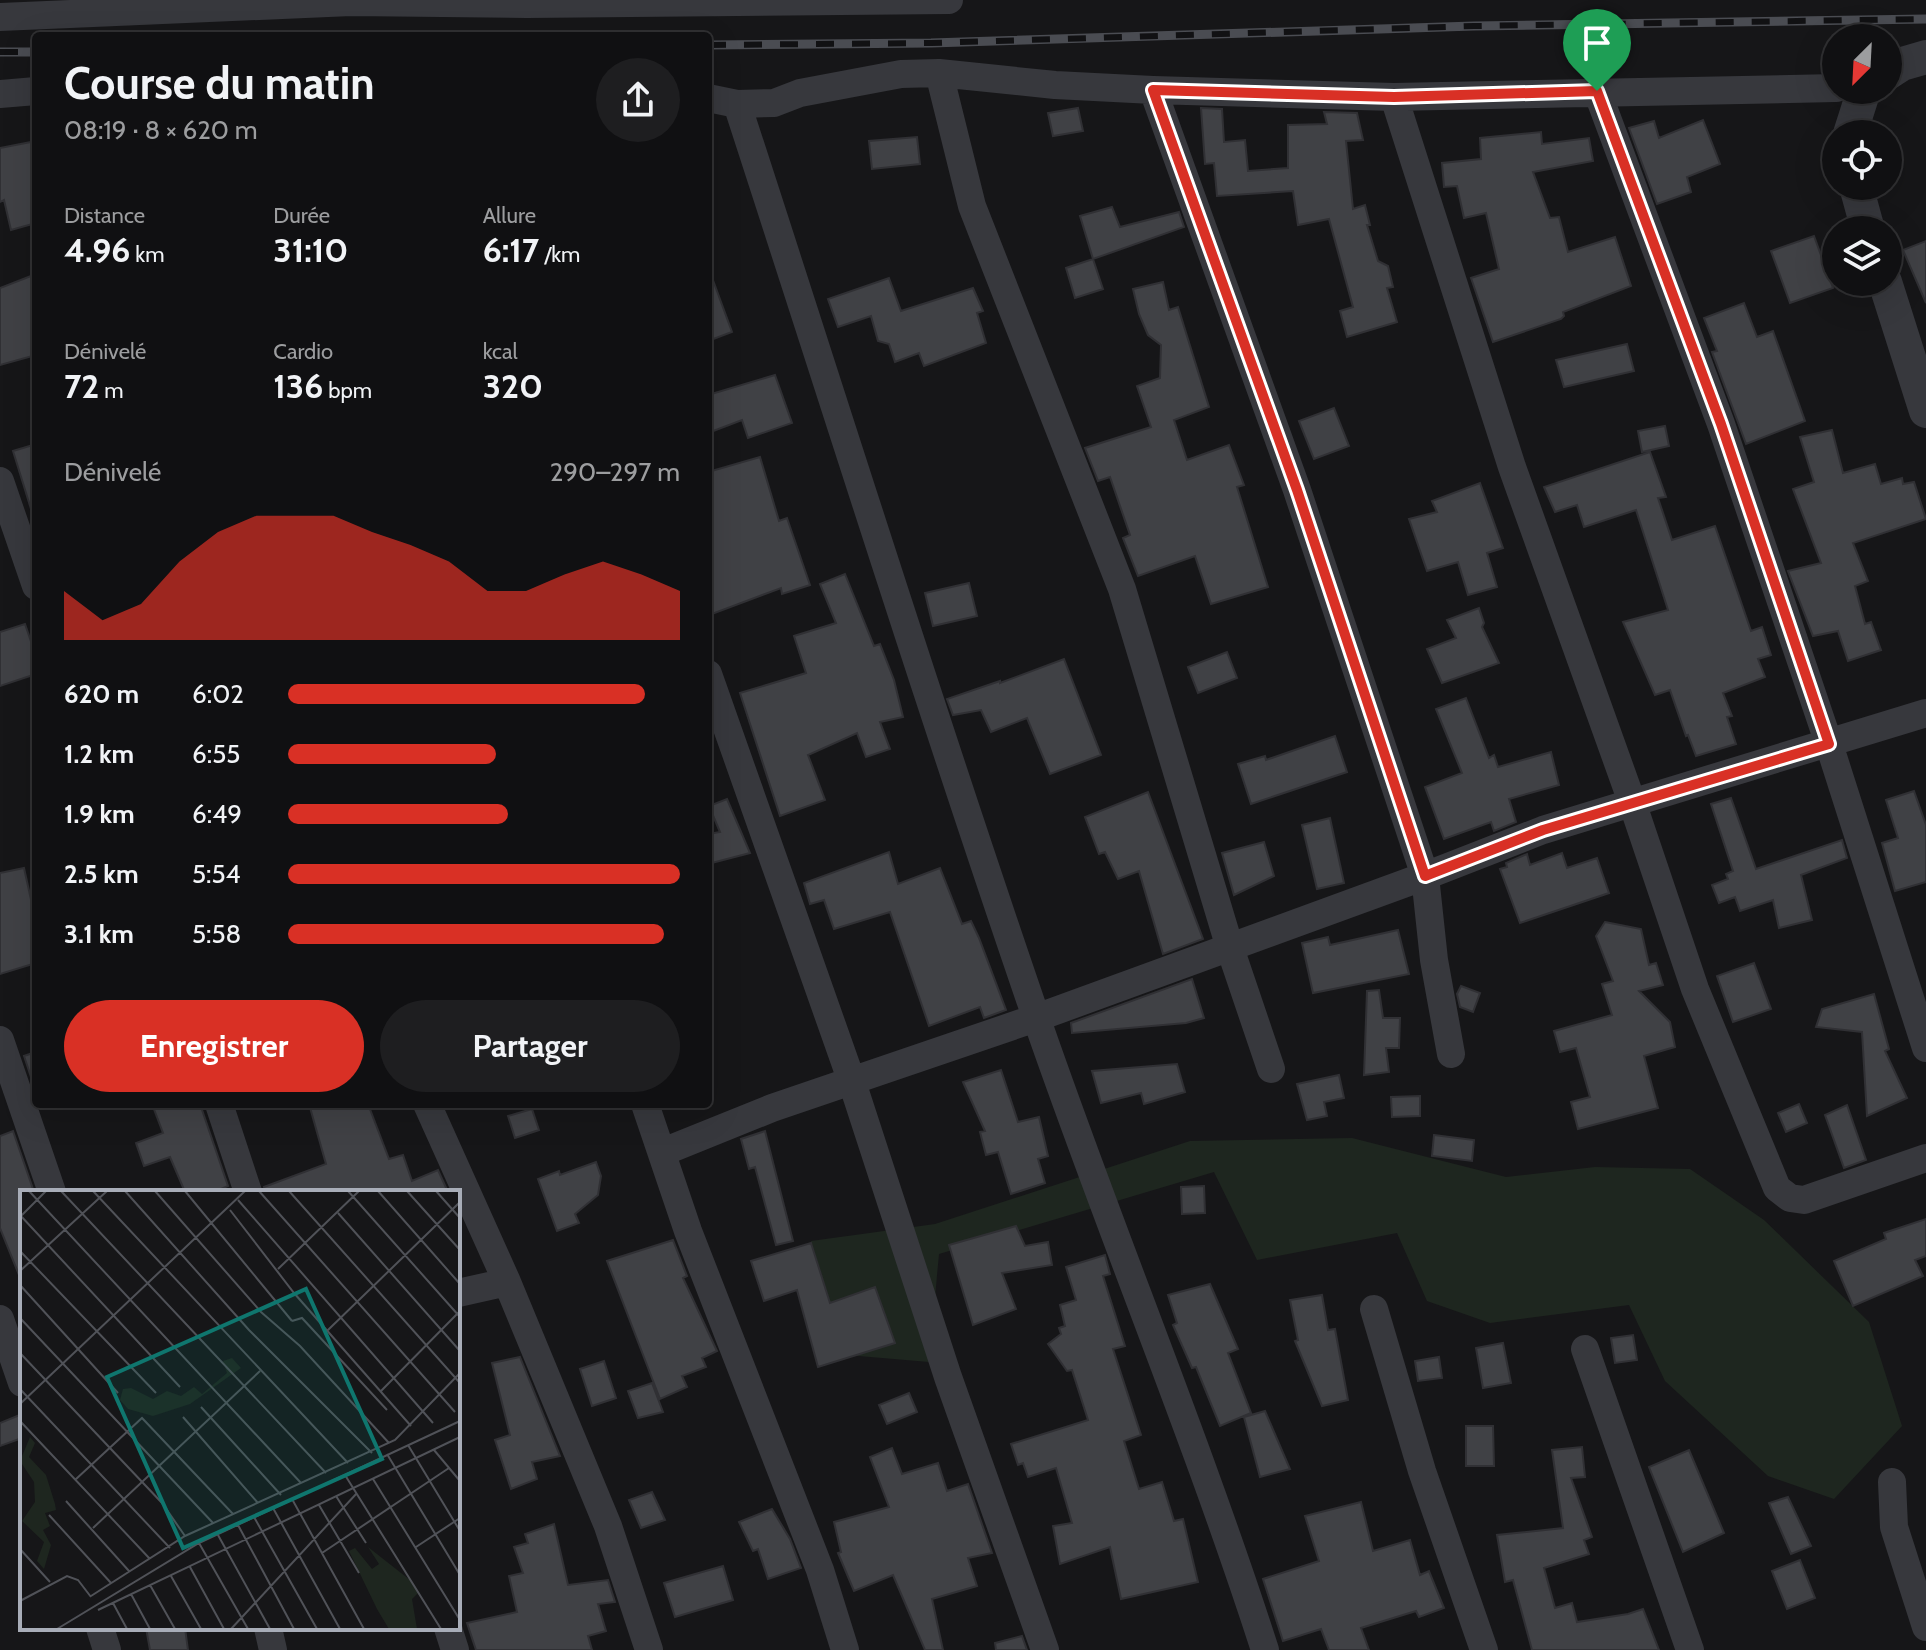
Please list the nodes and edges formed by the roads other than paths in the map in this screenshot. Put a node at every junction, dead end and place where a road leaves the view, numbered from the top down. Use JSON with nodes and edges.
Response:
{"nodes":[{"id":1,"x":949,"y":0,"type":"edge"},
{"id":2,"x":351,"y":1,"type":"edge"},
{"id":3,"x":724,"y":1,"type":"edge"},
{"id":4,"x":869,"y":1,"type":"edge"},
{"id":5,"x":0,"y":17,"type":"edge"},
{"id":6,"x":1926,"y":57,"type":"edge"},
{"id":7,"x":1902,"y":64,"type":"edge"},
{"id":8,"x":939,"y":73,"type":"junction"},
{"id":9,"x":1822,"y":88,"type":"edge"},
{"id":10,"x":1153,"y":90,"type":"junction"},
{"id":11,"x":32,"y":91,"type":"edge"},
{"id":12,"x":1597,"y":91,"type":"junction"},
{"id":13,"x":0,"y":94,"type":"edge"},
{"id":14,"x":1394,"y":97,"type":"junction"},
{"id":15,"x":712,"y":99,"type":"edge"},
{"id":16,"x":737,"y":104,"type":"junction"},
{"id":17,"x":1889,"y":296,"type":"edge"},
{"id":18,"x":1926,"y":411,"type":"edge"},
{"id":19,"x":0,"y":481,"type":"edge"},
{"id":20,"x":32,"y":574,"type":"edge"},
{"id":21,"x":712,"y":685,"type":"edge"},
{"id":22,"x":1926,"y":713,"type":"edge"},
{"id":23,"x":1829,"y":744,"type":"junction"},
{"id":24,"x":1632,"y":802,"type":"junction"},
{"id":25,"x":1425,"y":876,"type":"junction"},
{"id":26,"x":1230,"y":948,"type":"junction"},
{"id":27,"x":1036,"y":1018,"type":"junction"},
{"id":28,"x":0,"y":1040,"type":"edge"},
{"id":29,"x":1926,"y":1048,"type":"edge"},
{"id":30,"x":1451,"y":1054,"type":"dead end"},
{"id":31,"x":1271,"y":1069,"type":"dead end"},
{"id":32,"x":852,"y":1082,"type":"junction"},
{"id":33,"x":220,"y":1108,"type":"edge"},
{"id":34,"x":429,"y":1108,"type":"edge"},
{"id":35,"x":646,"y":1108,"type":"edge"},
{"id":36,"x":663,"y":1152,"type":"junction"},
{"id":37,"x":1926,"y":1158,"type":"edge"},
{"id":38,"x":51,"y":1190,"type":"edge"},
{"id":39,"x":247,"y":1190,"type":"edge"},
{"id":40,"x":507,"y":1282,"type":"junction"},
{"id":41,"x":460,"y":1293,"type":"edge"},
{"id":42,"x":1374,"y":1309,"type":"dead end"},
{"id":43,"x":0,"y":1319,"type":"edge"},
{"id":44,"x":1585,"y":1349,"type":"dead end"},
{"id":45,"x":20,"y":1377,"type":"edge"},
{"id":46,"x":1892,"y":1482,"type":"dead end"},
{"id":47,"x":1926,"y":1627,"type":"edge"},
{"id":48,"x":101,"y":1630,"type":"edge"},
{"id":49,"x":268,"y":1630,"type":"edge"},
{"id":50,"x":449,"y":1630,"type":"edge"},
{"id":51,"x":107,"y":1650,"type":"edge"},
{"id":52,"x":273,"y":1650,"type":"edge"},
{"id":53,"x":455,"y":1650,"type":"edge"},
{"id":54,"x":649,"y":1650,"type":"edge"},
{"id":55,"x":845,"y":1650,"type":"edge"},
{"id":56,"x":1045,"y":1650,"type":"edge"},
{"id":57,"x":1265,"y":1650,"type":"edge"},
{"id":58,"x":1484,"y":1650,"type":"edge"},
{"id":59,"x":1690,"y":1650,"type":"edge"}],
"edges":[{"from":1,"to":4,"type":"street"},
{"from":2,"to":3,"type":"street"},
{"from":2,"to":5,"type":"street"},
{"from":3,"to":4,"type":"street"},
{"from":6,"to":7,"type":"street"},
{"from":8,"to":10,"type":"street"},
{"from":8,"to":16,"type":"street"},
{"from":8,"to":26,"type":"street"},
{"from":9,"to":12,"type":"street"},
{"from":10,"to":14,"type":"street"},
{"from":10,"to":25,"type":"street"},
{"from":11,"to":13,"type":"street"},
{"from":12,"to":14,"type":"street"},
{"from":12,"to":23,"type":"street"},
{"from":14,"to":24,"type":"street"},
{"from":15,"to":16,"type":"street"},
{"from":16,"to":27,"type":"street"},
{"from":17,"to":18,"type":"street"},
{"from":19,"to":20,"type":"street"},
{"from":21,"to":32,"type":"street"},
{"from":22,"to":23,"type":"street"},
{"from":23,"to":24,"type":"street"},
{"from":23,"to":29,"type":"street"},
{"from":24,"to":25,"type":"street"},
{"from":24,"to":37,"type":"street"},
{"from":25,"to":26,"type":"street"},
{"from":25,"to":30,"type":"street"},
{"from":26,"to":27,"type":"street"},
{"from":26,"to":31,"type":"street"},
{"from":27,"to":32,"type":"street"},
{"from":27,"to":57,"type":"street"},
{"from":28,"to":38,"type":"street"},
{"from":32,"to":36,"type":"street"},
{"from":32,"to":56,"type":"street"},
{"from":33,"to":39,"type":"street"},
{"from":34,"to":40,"type":"street"},
{"from":35,"to":36,"type":"street"},
{"from":36,"to":55,"type":"street"},
{"from":40,"to":41,"type":"street"},
{"from":40,"to":54,"type":"street"},
{"from":42,"to":58,"type":"street"},
{"from":43,"to":45,"type":"street"},
{"from":44,"to":59,"type":"street"},
{"from":46,"to":47,"type":"street"},
{"from":48,"to":51,"type":"street"},
{"from":49,"to":52,"type":"street"},
{"from":50,"to":53,"type":"street"}]}
